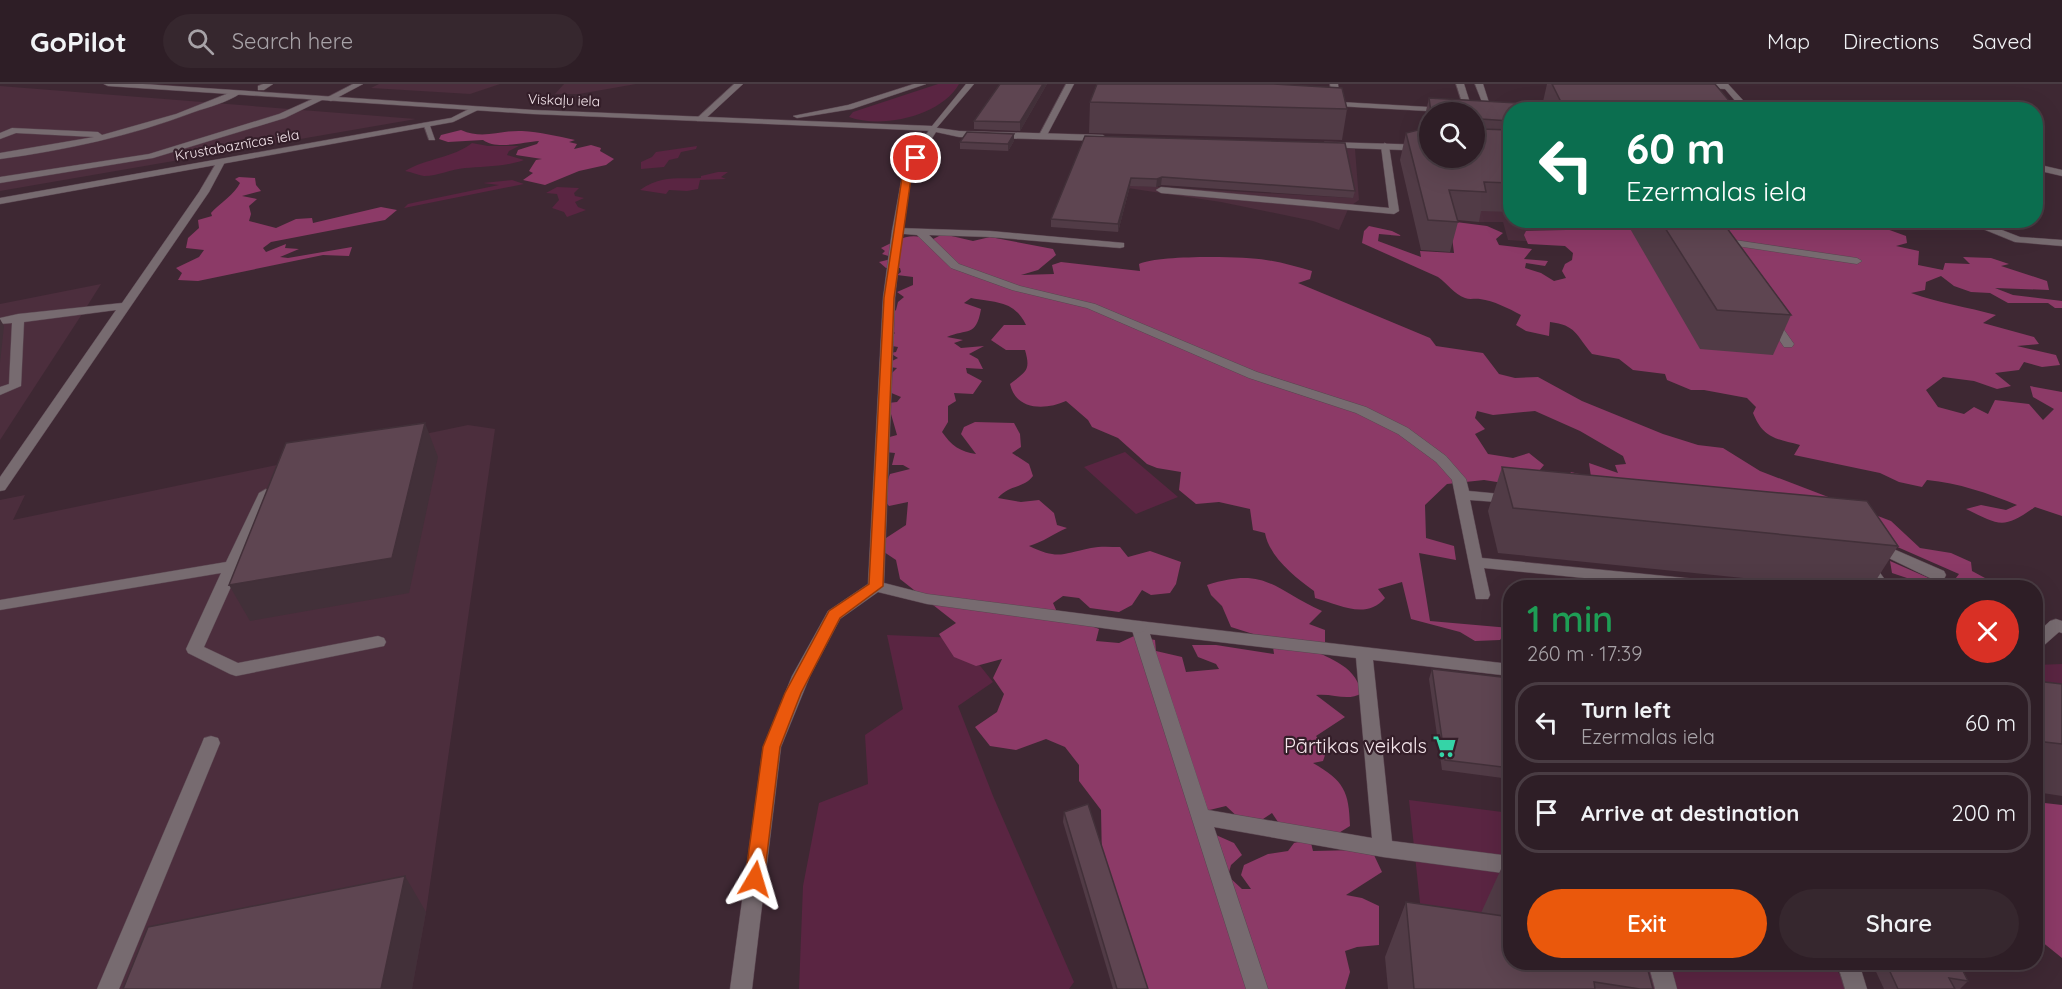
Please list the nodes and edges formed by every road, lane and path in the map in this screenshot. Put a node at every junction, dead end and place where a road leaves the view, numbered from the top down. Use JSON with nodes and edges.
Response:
{"nodes":[{"id":1,"x":108,"y":84,"type":"edge"},
{"id":2,"x":269,"y":84,"type":"edge"},
{"id":3,"x":359,"y":84,"type":"edge"},
{"id":4,"x":740,"y":84,"type":"edge"},
{"id":5,"x":922,"y":84,"type":"edge"},
{"id":6,"x":970,"y":84,"type":"edge"},
{"id":7,"x":1070,"y":84,"type":"edge"},
{"id":8,"x":1334,"y":84,"type":"edge"},
{"id":9,"x":1460,"y":84,"type":"edge"},
{"id":10,"x":1479,"y":84,"type":"edge"},
{"id":11,"x":1666,"y":84,"type":"edge"},
{"id":12,"x":1726,"y":86,"type":"edge"},
{"id":13,"x":261,"y":88,"type":"dead end"},
{"id":14,"x":237,"y":93,"type":"junction"},
{"id":15,"x":324,"y":99,"type":"junction"},
{"id":16,"x":1466,"y":102,"type":"edge"},
{"id":17,"x":1741,"y":102,"type":"edge"},
{"id":18,"x":476,"y":109,"type":"junction"},
{"id":19,"x":840,"y":109,"type":"junction"},
{"id":20,"x":1419,"y":109,"type":"edge"},
{"id":21,"x":1485,"y":113,"type":"edge"},
{"id":22,"x":700,"y":119,"type":"junction"},
{"id":23,"x":732,"y":120,"type":"junction"},
{"id":24,"x":426,"y":125,"type":"junction"},
{"id":25,"x":844,"y":125,"type":"junction"},
{"id":26,"x":934,"y":129,"type":"junction"},
{"id":27,"x":0,"y":136,"type":"edge"},
{"id":28,"x":113,"y":136,"type":"junction"},
{"id":29,"x":1042,"y":137,"type":"junction"},
{"id":30,"x":432,"y":138,"type":"dead end"},
{"id":31,"x":1113,"y":139,"type":"edge"},
{"id":32,"x":1314,"y":144,"type":"edge"},
{"id":33,"x":1385,"y":146,"type":"junction"},
{"id":34,"x":1419,"y":148,"type":"edge"},
{"id":35,"x":0,"y":156,"type":"edge"},
{"id":36,"x":221,"y":162,"type":"junction"},
{"id":37,"x":2043,"y":167,"type":"edge"},
{"id":38,"x":2062,"y":167,"type":"edge"},
{"id":39,"x":2043,"y":169,"type":"edge"},
{"id":40,"x":2062,"y":173,"type":"edge"},
{"id":41,"x":0,"y":180,"type":"edge"},
{"id":42,"x":1161,"y":190,"type":"dead end"},
{"id":43,"x":0,"y":201,"type":"edge"},
{"id":44,"x":1987,"y":228,"type":"edge"},
{"id":45,"x":897,"y":231,"type":"junction"},
{"id":46,"x":919,"y":231,"type":"junction"},
{"id":47,"x":2062,"y":243,"type":"edge"},
{"id":48,"x":1120,"y":245,"type":"dead end"},
{"id":49,"x":1723,"y":250,"type":"edge"},
{"id":50,"x":1857,"y":261,"type":"dead end"},
{"id":51,"x":125,"y":306,"type":"junction"},
{"id":52,"x":1762,"y":306,"type":"edge"},
{"id":53,"x":18,"y":317,"type":"junction"},
{"id":54,"x":0,"y":321,"type":"edge"},
{"id":55,"x":1788,"y":344,"type":"edge"},
{"id":56,"x":0,"y":391,"type":"edge"},
{"id":57,"x":0,"y":487,"type":"edge"},
{"id":58,"x":266,"y":493,"type":"edge"},
{"id":59,"x":1463,"y":495,"type":"junction"},
{"id":60,"x":1521,"y":500,"type":"edge"},
{"id":61,"x":1475,"y":562,"type":"junction"},
{"id":62,"x":232,"y":566,"type":"junction"},
{"id":63,"x":1938,"y":575,"type":"dead end"},
{"id":64,"x":1656,"y":580,"type":"edge"},
{"id":65,"x":1877,"y":580,"type":"edge"},
{"id":66,"x":876,"y":586,"type":"junction"},
{"id":67,"x":1482,"y":595,"type":"dead end"},
{"id":68,"x":0,"y":604,"type":"edge"},
{"id":69,"x":2060,"y":624,"type":"edge"},
{"id":70,"x":1139,"y":627,"type":"junction"},
{"id":71,"x":2043,"y":637,"type":"edge"},
{"id":72,"x":378,"y":642,"type":"dead end"},
{"id":73,"x":1364,"y":652,"type":"junction"},
{"id":74,"x":1503,"y":669,"type":"edge"},
{"id":75,"x":210,"y":743,"type":"dead end"},
{"id":76,"x":1203,"y":817,"type":"junction"},
{"id":77,"x":1383,"y":848,"type":"junction"},
{"id":78,"x":1503,"y":864,"type":"edge"},
{"id":79,"x":1661,"y":970,"type":"edge"},
{"id":80,"x":1850,"y":970,"type":"edge"},
{"id":81,"x":108,"y":989,"type":"edge"},
{"id":82,"x":741,"y":989,"type":"edge"},
{"id":83,"x":1257,"y":989,"type":"edge"},
{"id":84,"x":1666,"y":989,"type":"edge"},
{"id":85,"x":1857,"y":989,"type":"edge"}],
"edges":[{"from":1,"to":14,"type":"street","name":"Viskaļu iela"},
{"from":2,"to":13,"type":"street"},
{"from":3,"to":15,"type":"street"},
{"from":4,"to":22,"type":"street"},
{"from":5,"to":19,"type":"street"},
{"from":6,"to":26,"type":"street"},
{"from":7,"to":29,"type":"street"},
{"from":8,"to":20,"type":"street"},
{"from":9,"to":16,"type":"street"},
{"from":10,"to":21,"type":"street"},
{"from":11,"to":12,"type":"street"},
{"from":12,"to":17,"type":"street"},
{"from":14,"to":15,"type":"street","name":"Viskaļu iela"},
{"from":14,"to":28,"type":"street"},
{"from":15,"to":18,"type":"street","name":"Viskaļu iela"},
{"from":15,"to":41,"type":"street"},
{"from":18,"to":22,"type":"street","name":"Viskaļu iela"},
{"from":18,"to":24,"type":"street","name":"Krustabaznīcas iela"},
{"from":19,"to":23,"type":"street"},
{"from":19,"to":25,"type":"street"},
{"from":22,"to":23,"type":"street","name":"Viskaļu iela"},
{"from":23,"to":25,"type":"street"},
{"from":24,"to":30,"type":"street"},
{"from":24,"to":36,"type":"street","name":"Krustabaznīcas iela"},
{"from":25,"to":26,"type":"street"},
{"from":26,"to":29,"type":"street"},
{"from":26,"to":45,"type":"street"},
{"from":27,"to":28,"type":"street"},
{"from":28,"to":35,"type":"street"},
{"from":29,"to":31,"type":"street"},
{"from":32,"to":33,"type":"street"},
{"from":33,"to":34,"type":"street"},
{"from":33,"to":42,"type":"street"},
{"from":36,"to":43,"type":"street","name":"Krustabaznīcas iela"},
{"from":36,"to":51,"type":"street"},
{"from":37,"to":38,"type":"street"},
{"from":39,"to":40,"type":"street"},
{"from":44,"to":47,"type":"street"},
{"from":45,"to":46,"type":"street"},
{"from":45,"to":66,"type":"street"},
{"from":46,"to":48,"type":"street"},
{"from":46,"to":59,"type":"street"},
{"from":49,"to":50,"type":"street"},
{"from":51,"to":53,"type":"street"},
{"from":51,"to":57,"type":"street"},
{"from":52,"to":55,"type":"street"},
{"from":53,"to":54,"type":"street"},
{"from":53,"to":56,"type":"street"},
{"from":58,"to":62,"type":"street"},
{"from":59,"to":60,"type":"street"},
{"from":59,"to":61,"type":"street"},
{"from":61,"to":64,"type":"street"},
{"from":61,"to":67,"type":"street"},
{"from":62,"to":68,"type":"street"},
{"from":62,"to":72,"type":"street"},
{"from":63,"to":65,"type":"street"},
{"from":66,"to":70,"type":"street"},
{"from":66,"to":82,"type":"street"},
{"from":69,"to":71,"type":"street"},
{"from":70,"to":73,"type":"street"},
{"from":70,"to":76,"type":"street"},
{"from":73,"to":74,"type":"street"},
{"from":73,"to":77,"type":"street"},
{"from":75,"to":81,"type":"street"},
{"from":76,"to":77,"type":"street"},
{"from":76,"to":83,"type":"street"},
{"from":77,"to":78,"type":"street"},
{"from":79,"to":84,"type":"street"},
{"from":80,"to":85,"type":"street"}]}
